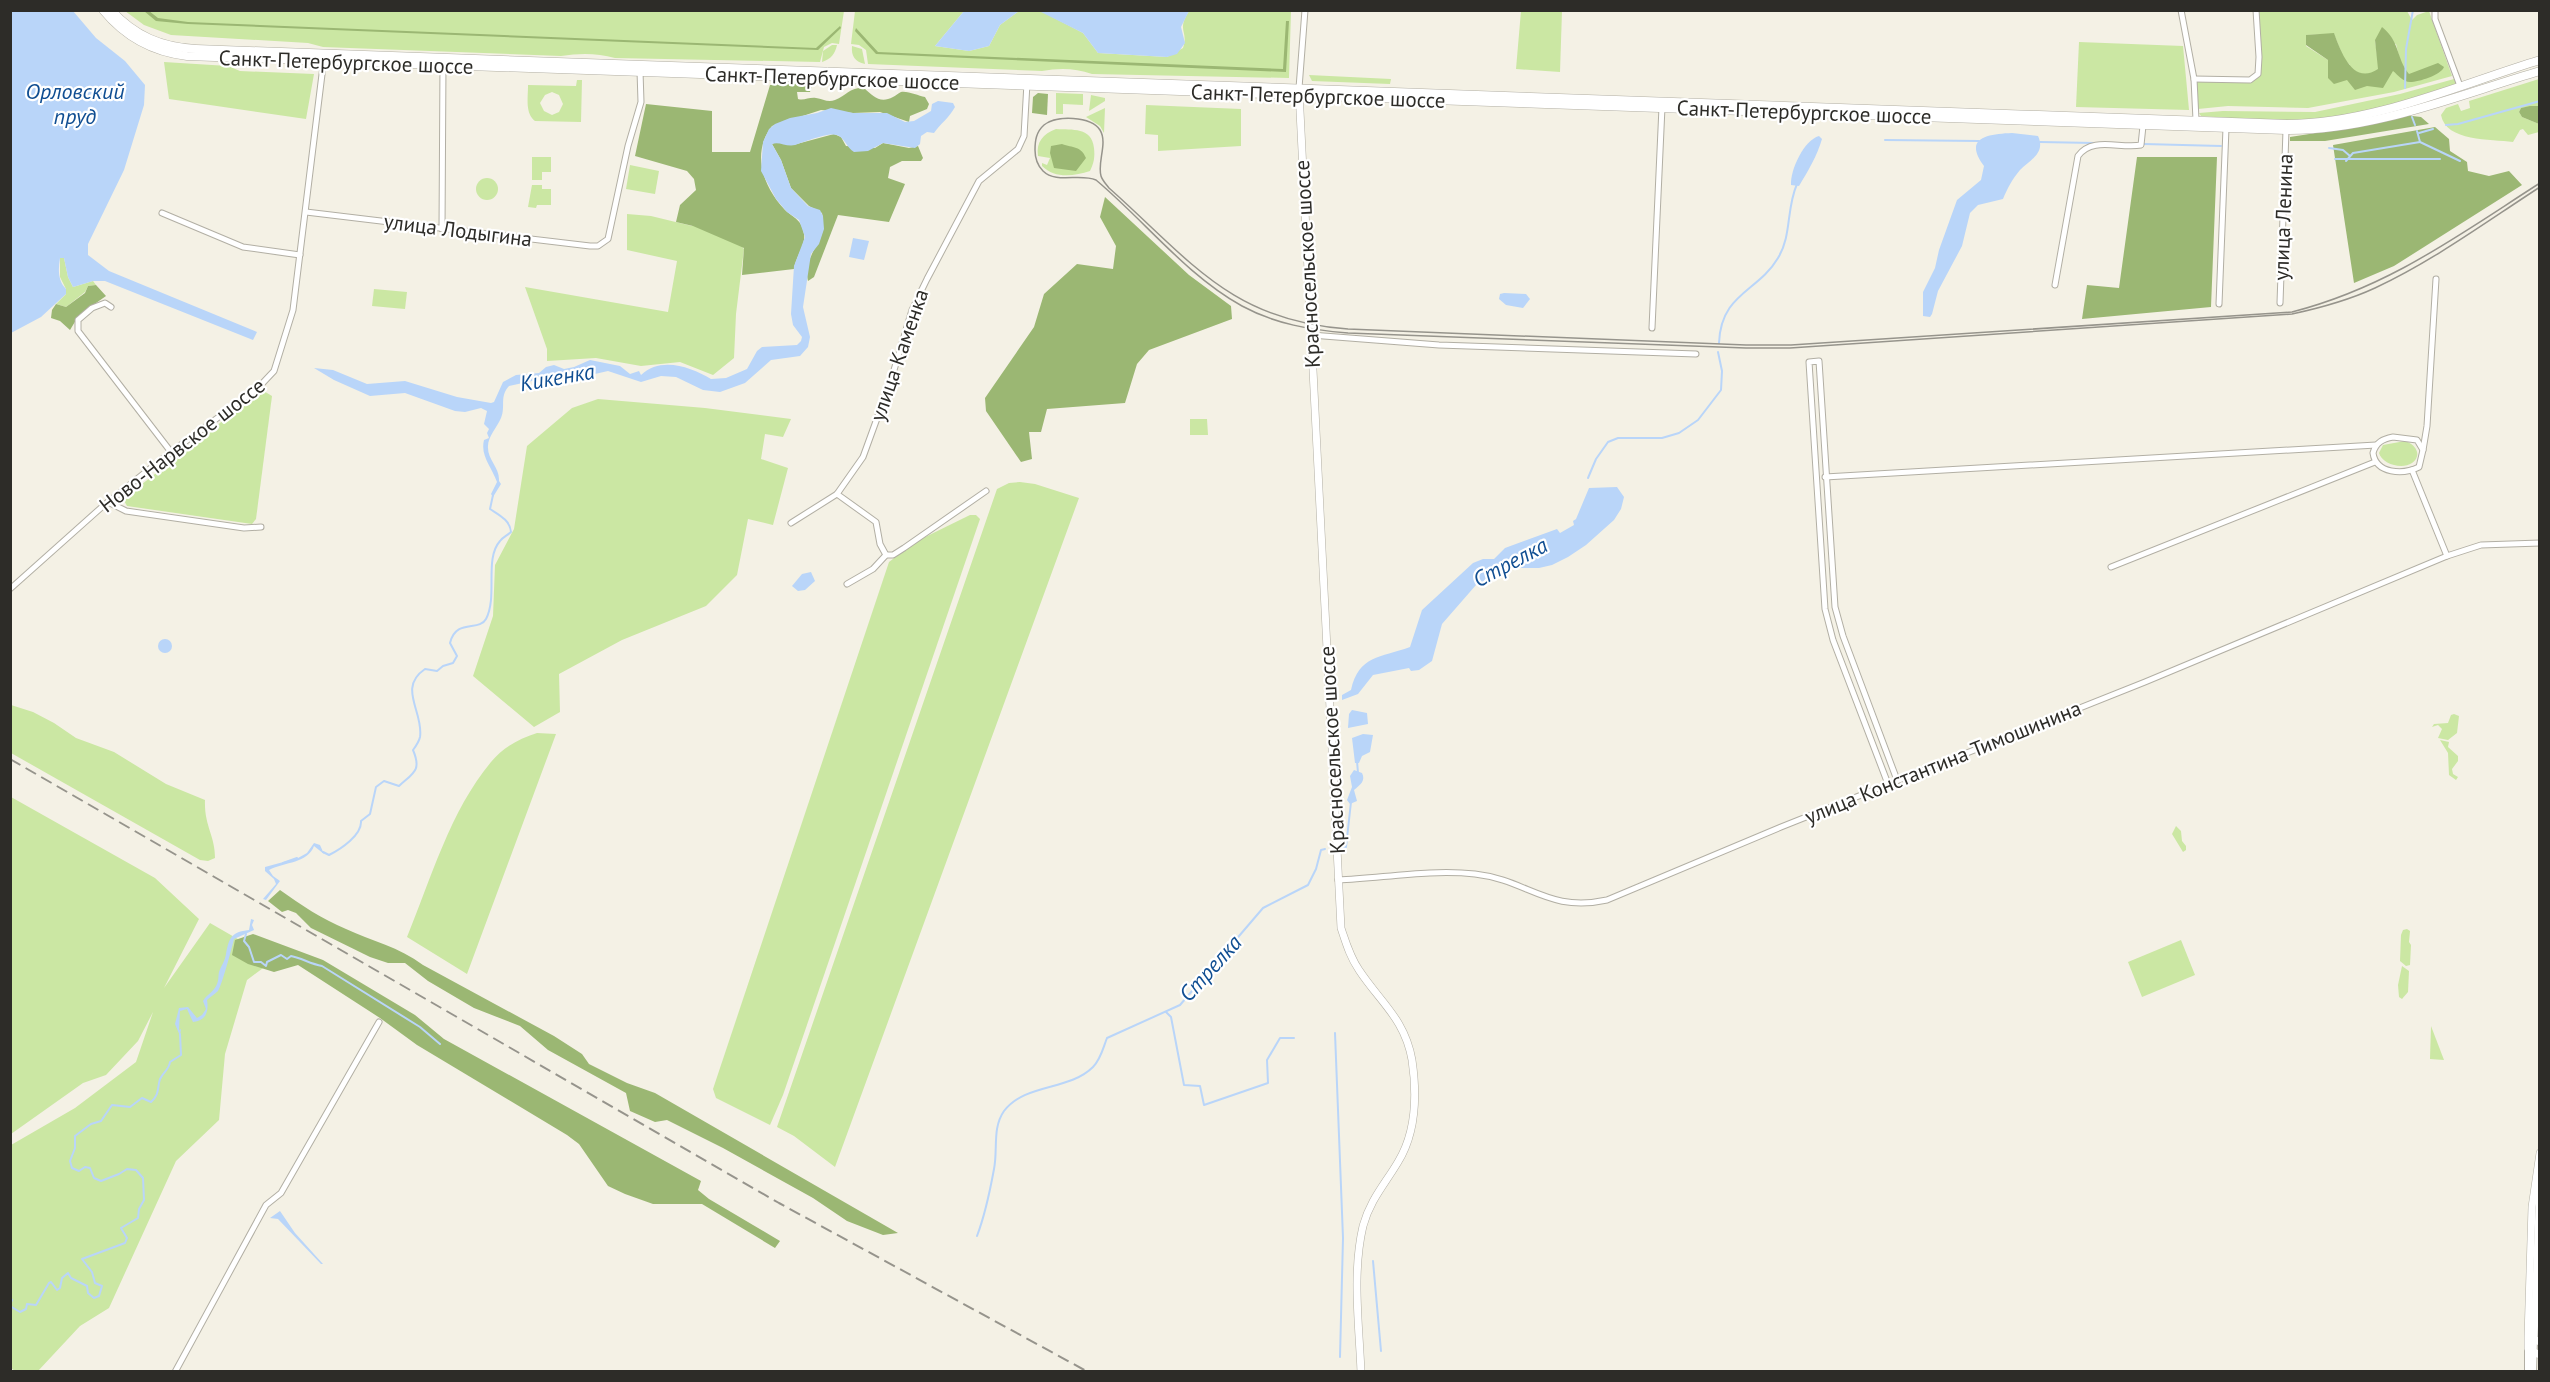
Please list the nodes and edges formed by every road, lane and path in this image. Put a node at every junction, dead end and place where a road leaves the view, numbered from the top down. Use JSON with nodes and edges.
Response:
{"nodes":[{"id":1,"x":103,"y":10,"type":"edge"},
{"id":2,"x":111,"y":10,"type":"edge"},
{"id":3,"x":1305,"y":10,"type":"edge"},
{"id":4,"x":2181,"y":10,"type":"edge"},
{"id":5,"x":2256,"y":10,"type":"edge"},
{"id":6,"x":2435,"y":10,"type":"edge"},
{"id":7,"x":324,"y":58,"type":"junction"},
{"id":8,"x":2540,"y":60,"type":"edge"},
{"id":9,"x":443,"y":62,"type":"junction"},
{"id":10,"x":640,"y":68,"type":"junction"},
{"id":11,"x":2540,"y":71,"type":"edge"},
{"id":12,"x":2194,"y":79,"type":"junction"},
{"id":13,"x":1028,"y":82,"type":"junction"},
{"id":14,"x":2460,"y":86,"type":"junction"},
{"id":15,"x":1299,"y":92,"type":"junction"},
{"id":16,"x":1662,"y":107,"type":"junction"},
{"id":17,"x":2196,"y":120,"type":"junction"},
{"id":18,"x":2143,"y":126,"type":"junction"},
{"id":19,"x":2226,"y":128,"type":"junction"},
{"id":20,"x":2286,"y":130,"type":"junction"},
{"id":21,"x":306,"y":212,"type":"junction"},
{"id":22,"x":162,"y":213,"type":"dead end"},
{"id":23,"x":442,"y":229,"type":"junction"},
{"id":24,"x":300,"y":255,"type":"junction"},
{"id":25,"x":2436,"y":279,"type":"dead end"},
{"id":26,"x":2055,"y":285,"type":"dead end"},
{"id":27,"x":2280,"y":303,"type":"dead end"},
{"id":28,"x":2219,"y":304,"type":"dead end"},
{"id":29,"x":111,"y":307,"type":"dead end"},
{"id":30,"x":1652,"y":328,"type":"dead end"},
{"id":31,"x":1311,"y":335,"type":"junction"},
{"id":32,"x":1696,"y":354,"type":"dead end"},
{"id":33,"x":2376,"y":445,"type":"junction"},
{"id":34,"x":2423,"y":450,"type":"junction"},
{"id":35,"x":171,"y":452,"type":"junction"},
{"id":36,"x":2375,"y":462,"type":"junction"},
{"id":37,"x":2412,"y":470,"type":"junction"},
{"id":38,"x":1825,"y":477,"type":"junction"},
{"id":39,"x":986,"y":490,"type":"dead end"},
{"id":40,"x":837,"y":494,"type":"junction"},
{"id":41,"x":108,"y":502,"type":"junction"},
{"id":42,"x":792,"y":523,"type":"dead end"},
{"id":43,"x":261,"y":527,"type":"dead end"},
{"id":44,"x":2540,"y":543,"type":"edge"},
{"id":45,"x":886,"y":555,"type":"junction"},
{"id":46,"x":2447,"y":556,"type":"junction"},
{"id":47,"x":2111,"y":567,"type":"dead end"},
{"id":48,"x":847,"y":584,"type":"dead end"},
{"id":49,"x":10,"y":589,"type":"edge"},
{"id":50,"x":1897,"y":780,"type":"junction"},
{"id":51,"x":1888,"y":784,"type":"junction"},
{"id":52,"x":1338,"y":880,"type":"junction"},
{"id":53,"x":379,"y":1022,"type":"dead end"},
{"id":54,"x":2540,"y":1153,"type":"edge"},
{"id":55,"x":2540,"y":1183,"type":"edge"},
{"id":56,"x":2534,"y":1340,"type":"edge"},
{"id":57,"x":2534,"y":1352,"type":"edge"},
{"id":58,"x":2540,"y":1366,"type":"edge"},
{"id":59,"x":175,"y":1371,"type":"edge"},
{"id":60,"x":1362,"y":1371,"type":"edge"},
{"id":61,"x":2528,"y":1371,"type":"edge"},
{"id":62,"x":2534,"y":1371,"type":"edge"}],
"edges":[{"from":1,"to":7,"type":"main road","name":"Санкт-Петербургское шоссе"},
{"from":2,"to":7,"type":"main road","name":"Санкт-Петербургское шоссе"},
{"from":3,"to":15,"type":"street"},
{"from":4,"to":12,"type":"street"},
{"from":5,"to":12,"type":"street"},
{"from":6,"to":14,"type":"street"},
{"from":7,"to":9,"type":"main road","name":"Санкт-Петербургское шоссе"},
{"from":7,"to":21,"type":"street","name":"Ново-Нарвское шоссе"},
{"from":8,"to":14,"type":"main road","name":"Санкт-Петербургское шоссе"},
{"from":9,"to":10,"type":"main road","name":"Санкт-Петербургское шоссе"},
{"from":9,"to":23,"type":"street"},
{"from":10,"to":13,"type":"main road","name":"Санкт-Петербургское шоссе"},
{"from":10,"to":23,"type":"street","name":"улица Лодыгина"},
{"from":11,"to":20,"type":"main road","name":"Санкт-Петербургское шоссе"},
{"from":12,"to":17,"type":"street"},
{"from":13,"to":15,"type":"main road","name":"Санкт-Петербургское шоссе"},
{"from":13,"to":40,"type":"street","name":"улица Каменка"},
{"from":14,"to":17,"type":"main road","name":"Санкт-Петербургское шоссе"},
{"from":15,"to":16,"type":"main road","name":"Санкт-Петербургское шоссе"},
{"from":15,"to":17,"type":"main road","name":"Санкт-Петербургское шоссе"},
{"from":15,"to":31,"type":"main road","name":"Красносельское шоссе"},
{"from":16,"to":18,"type":"main road","name":"Санкт-Петербургское шоссе"},
{"from":16,"to":30,"type":"street"},
{"from":18,"to":19,"type":"main road","name":"Санкт-Петербургское шоссе"},
{"from":18,"to":26,"type":"street"},
{"from":19,"to":20,"type":"main road","name":"Санкт-Петербургское шоссе"},
{"from":19,"to":28,"type":"street"},
{"from":20,"to":27,"type":"street","name":"улица Ленина"},
{"from":21,"to":23,"type":"street","name":"улица Лодыгина"},
{"from":21,"to":24,"type":"street","name":"Ново-Нарвское шоссе"},
{"from":22,"to":24,"type":"street"},
{"from":24,"to":35,"type":"street","name":"Ново-Нарвское шоссе"},
{"from":25,"to":34,"type":"street"},
{"from":29,"to":35,"type":"street"},
{"from":31,"to":32,"type":"street"},
{"from":31,"to":52,"type":"main road","name":"Красносельское шоссе"},
{"from":33,"to":34,"type":"street"},
{"from":33,"to":36,"type":"street"},
{"from":33,"to":38,"type":"street"},
{"from":34,"to":37,"type":"street"},
{"from":35,"to":41,"type":"street","name":"Ново-Нарвское шоссе"},
{"from":36,"to":37,"type":"street"},
{"from":36,"to":47,"type":"street"},
{"from":37,"to":46,"type":"street"},
{"from":38,"to":50,"type":"street"},
{"from":38,"to":51,"type":"street"},
{"from":39,"to":45,"type":"street"},
{"from":40,"to":42,"type":"street","name":"улица Каменка"},
{"from":40,"to":45,"type":"street"},
{"from":41,"to":43,"type":"street"},
{"from":41,"to":49,"type":"street","name":"Ново-Нарвское шоссе"},
{"from":44,"to":46,"type":"street","name":"улица Константина Тимошинина"},
{"from":45,"to":48,"type":"street"},
{"from":46,"to":50,"type":"street","name":"улица Константина Тимошинина"},
{"from":50,"to":51,"type":"street","name":"улица Константина Тимошинина"},
{"from":51,"to":52,"type":"street","name":"улица Константина Тимошинина"},
{"from":52,"to":60,"type":"main road","name":"Красносельское шоссе"},
{"from":53,"to":59,"type":"street"},
{"from":54,"to":56,"type":"main road"},
{"from":55,"to":56,"type":"main road"},
{"from":56,"to":57,"type":"main road"},
{"from":57,"to":61,"type":"street"},
{"from":57,"to":62,"type":"street"},
{"from":58,"to":62,"type":"street"}]}
